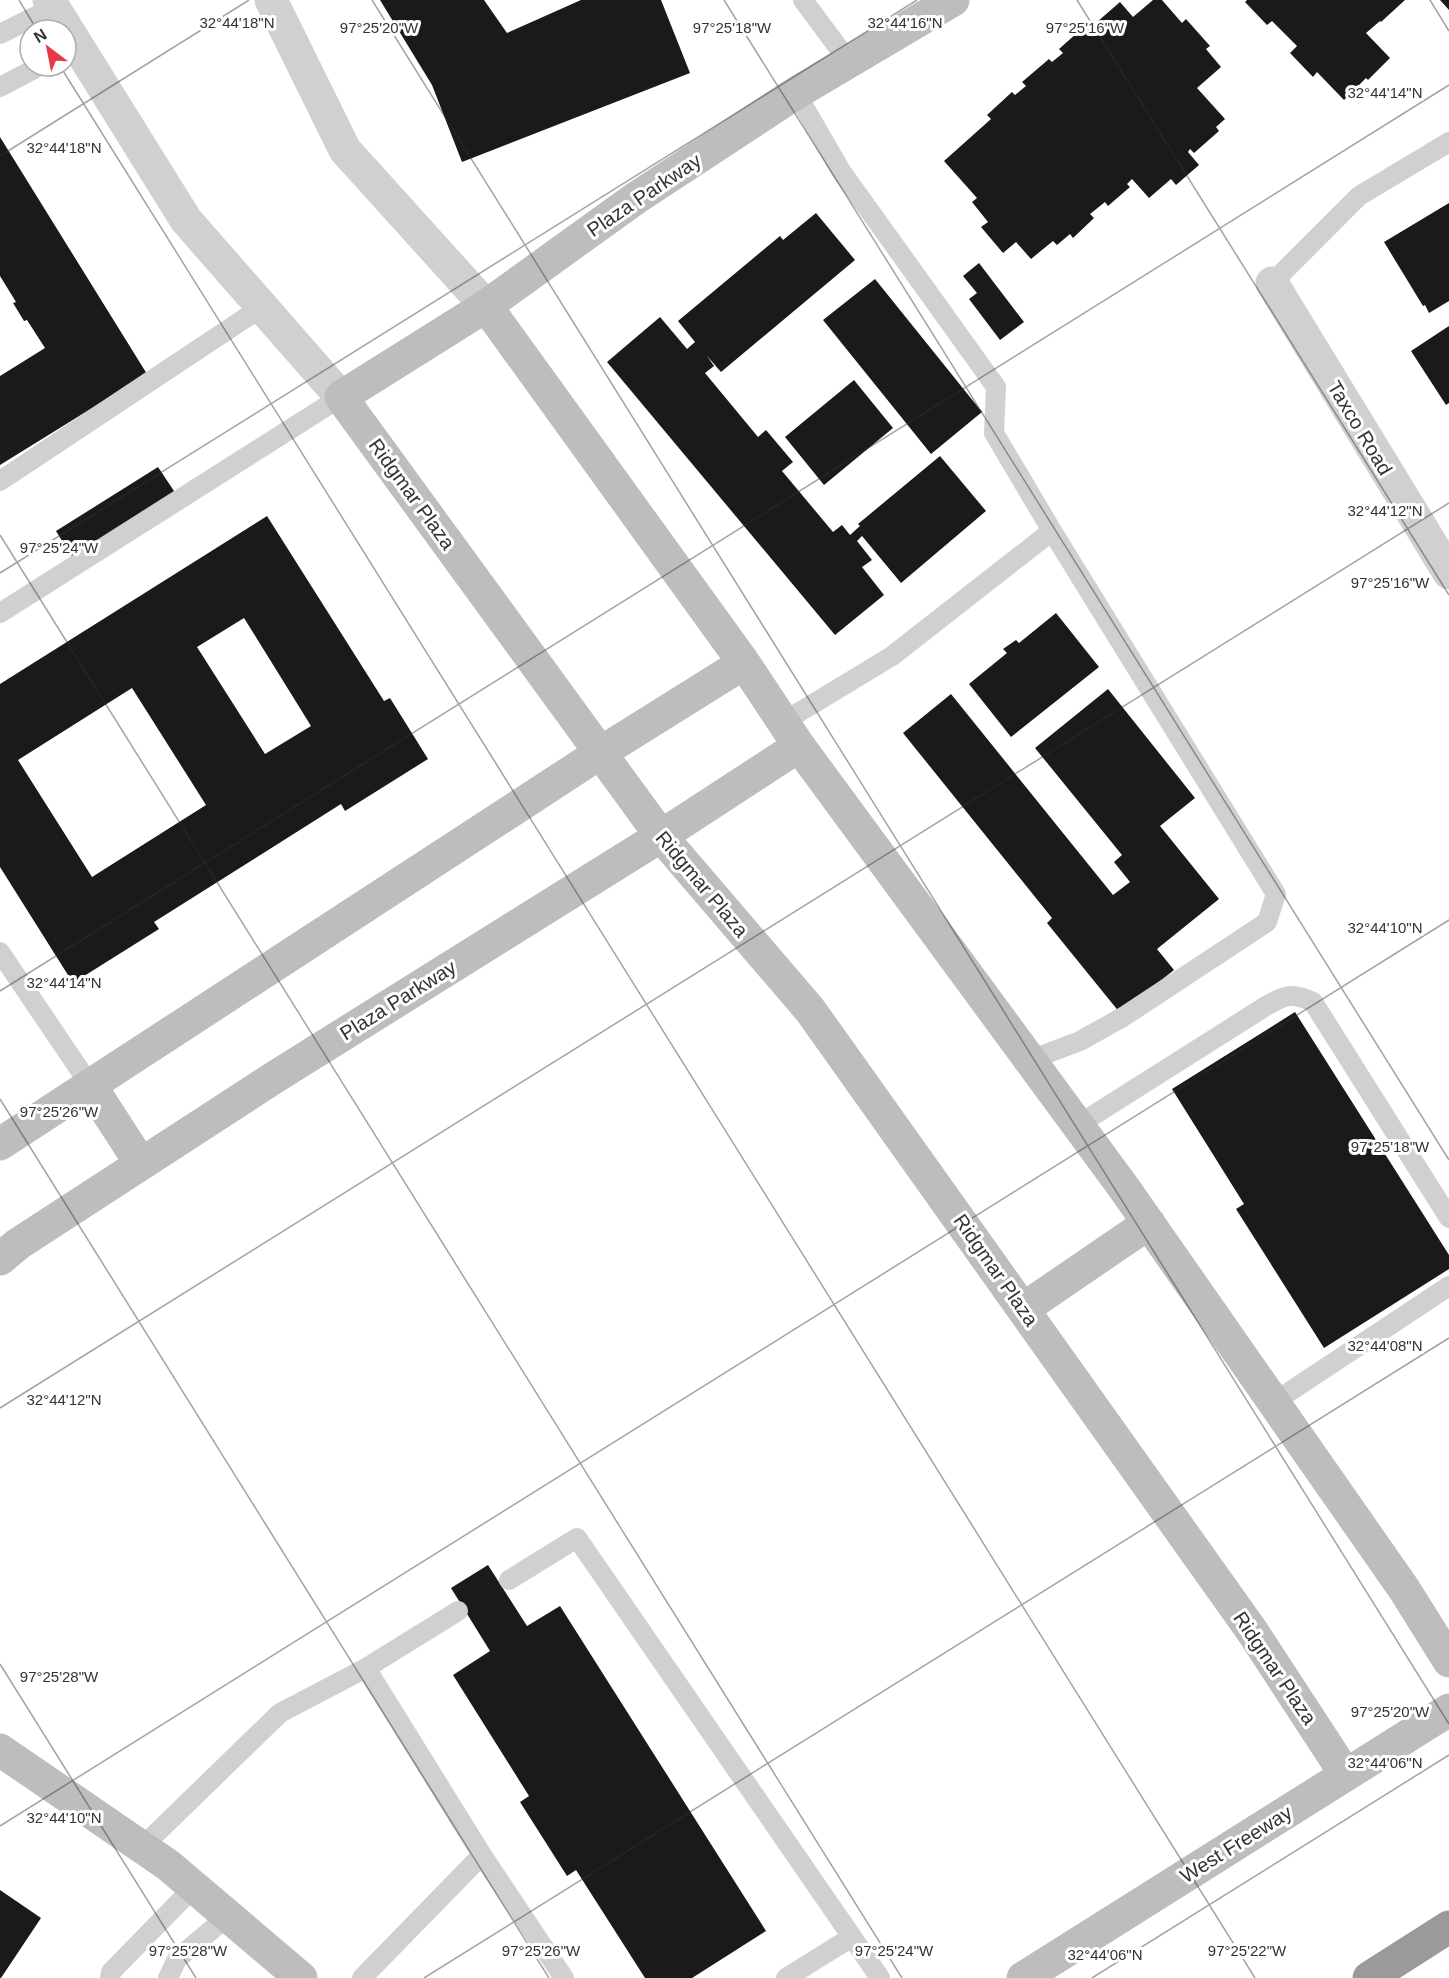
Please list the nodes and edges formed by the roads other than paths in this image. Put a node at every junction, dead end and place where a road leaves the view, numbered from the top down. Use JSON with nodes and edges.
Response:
{"nodes":[{"id":1,"x":271,"y":0,"type":"edge"},
{"id":2,"x":803,"y":0,"type":"edge"},
{"id":3,"x":952,"y":0,"type":"edge"},
{"id":4,"x":52,"y":4,"type":"edge"},
{"id":5,"x":58,"y":18,"type":"edge"},
{"id":6,"x":0,"y":34,"type":"edge"},
{"id":7,"x":78,"y":57,"type":"edge"},
{"id":8,"x":849,"y":62,"type":"junction"},
{"id":9,"x":18,"y":78,"type":"edge"},
{"id":10,"x":0,"y":87,"type":"edge"},
{"id":11,"x":796,"y":93,"type":"junction"},
{"id":12,"x":1449,"y":142,"type":"edge"},
{"id":13,"x":1272,"y":283,"type":"joint"},
{"id":14,"x":486,"y":306,"type":"junction"},
{"id":15,"x":262,"y":307,"type":"junction"},
{"id":16,"x":341,"y":397,"type":"junction"},
{"id":17,"x":0,"y":481,"type":"edge"},
{"id":18,"x":1052,"y":531,"type":"junction"},
{"id":19,"x":1449,"y":573,"type":"edge"},
{"id":20,"x":0,"y":613,"type":"edge"},
{"id":21,"x":744,"y":663,"type":"junction"},
{"id":22,"x":791,"y":734,"type":"junction"},
{"id":23,"x":600,"y":753,"type":"junction"},
{"id":24,"x":661,"y":836,"type":"junction"},
{"id":25,"x":0,"y":952,"type":"edge"},
{"id":26,"x":1030,"y":1060,"type":"junction"},
{"id":27,"x":90,"y":1084,"type":"junction"},
{"id":28,"x":1078,"y":1125,"type":"junction"},
{"id":29,"x":0,"y":1144,"type":"edge"},
{"id":30,"x":141,"y":1164,"type":"junction"},
{"id":31,"x":1449,"y":1218,"type":"edge"},
{"id":32,"x":1149,"y":1223,"type":"junction"},
{"id":33,"x":0,"y":1259,"type":"edge"},
{"id":34,"x":1449,"y":1286,"type":"edge"},
{"id":35,"x":1023,"y":1309,"type":"junction"},
{"id":36,"x":1274,"y":1402,"type":"junction"},
{"id":37,"x":509,"y":1580,"type":"dead end"},
{"id":38,"x":458,"y":1611,"type":"dead end"},
{"id":39,"x":1449,"y":1661,"type":"edge"},
{"id":40,"x":366,"y":1668,"type":"junction"},
{"id":41,"x":1449,"y":1710,"type":"edge"},
{"id":42,"x":0,"y":1750,"type":"edge"},
{"id":43,"x":1346,"y":1775,"type":"junction"},
{"id":44,"x":142,"y":1847,"type":"junction"},
{"id":45,"x":482,"y":1855,"type":"junction"},
{"id":46,"x":194,"y":1887,"type":"junction"},
{"id":47,"x":228,"y":1916,"type":"junction"},
{"id":48,"x":1449,"y":1927,"type":"edge"},
{"id":49,"x":852,"y":1937,"type":"junction"},
{"id":50,"x":110,"y":1978,"type":"edge"},
{"id":51,"x":168,"y":1978,"type":"edge"},
{"id":52,"x":301,"y":1978,"type":"edge"},
{"id":53,"x":362,"y":1978,"type":"edge"},
{"id":54,"x":564,"y":1978,"type":"edge"},
{"id":55,"x":786,"y":1978,"type":"edge"},
{"id":56,"x":880,"y":1978,"type":"edge"},
{"id":57,"x":1023,"y":1978,"type":"edge"},
{"id":58,"x":1369,"y":1978,"type":"edge"}],
"edges":[{"from":1,"to":14,"type":"street"},
{"from":2,"to":8,"type":"lane"},
{"from":3,"to":8,"type":"street","name":"Plaza Parkway"},
{"from":4,"to":5,"type":"street","name":"Ridgmar Plaza"},
{"from":4,"to":6,"type":"lane"},
{"from":7,"to":15,"type":"street","name":"Ridgmar Plaza"},
{"from":8,"to":11,"type":"street","name":"Plaza Parkway"},
{"from":9,"to":10,"type":"lane"},
{"from":11,"to":14,"type":"street","name":"Plaza Parkway"},
{"from":11,"to":18,"type":"lane"},
{"from":12,"to":13,"type":"lane"},
{"from":13,"to":19,"type":"street","name":"Taxco Road"},
{"from":14,"to":16,"type":"street","name":"Plaza Parkway"},
{"from":14,"to":21,"type":"street"},
{"from":15,"to":16,"type":"street","name":"Ridgmar Plaza"},
{"from":15,"to":17,"type":"lane"},
{"from":16,"to":20,"type":"lane"},
{"from":16,"to":23,"type":"street","name":"Ridgmar Plaza"},
{"from":18,"to":22,"type":"lane"},
{"from":18,"to":26,"type":"lane"},
{"from":21,"to":22,"type":"street"},
{"from":21,"to":23,"type":"street"},
{"from":22,"to":24,"type":"street","name":"Plaza Parkway"},
{"from":22,"to":26,"type":"street"},
{"from":23,"to":24,"type":"street","name":"Ridgmar Plaza"},
{"from":23,"to":27,"type":"street"},
{"from":24,"to":30,"type":"street","name":"Plaza Parkway"},
{"from":24,"to":35,"type":"street","name":"Ridgmar Plaza"},
{"from":25,"to":27,"type":"lane"},
{"from":26,"to":28,"type":"street"},
{"from":27,"to":29,"type":"street"},
{"from":27,"to":30,"type":"street"},
{"from":28,"to":31,"type":"lane"},
{"from":28,"to":32,"type":"street"},
{"from":30,"to":33,"type":"street","name":"Plaza Parkway"},
{"from":32,"to":35,"type":"street"},
{"from":32,"to":36,"type":"street"},
{"from":34,"to":36,"type":"lane"},
{"from":35,"to":43,"type":"street","name":"Ridgmar Plaza"},
{"from":36,"to":39,"type":"street"},
{"from":37,"to":49,"type":"lane"},
{"from":38,"to":40,"type":"lane"},
{"from":40,"to":44,"type":"lane"},
{"from":40,"to":45,"type":"lane"},
{"from":41,"to":43,"type":"street","name":"West Freeway"},
{"from":42,"to":44,"type":"street"},
{"from":43,"to":57,"type":"street","name":"West Freeway"},
{"from":44,"to":46,"type":"street"},
{"from":45,"to":53,"type":"lane"},
{"from":45,"to":54,"type":"lane"},
{"from":46,"to":47,"type":"street"},
{"from":46,"to":50,"type":"lane"},
{"from":47,"to":51,"type":"lane"},
{"from":47,"to":52,"type":"street"},
{"from":48,"to":58,"type":"highway"},
{"from":49,"to":55,"type":"lane"},
{"from":49,"to":56,"type":"lane"}]}
